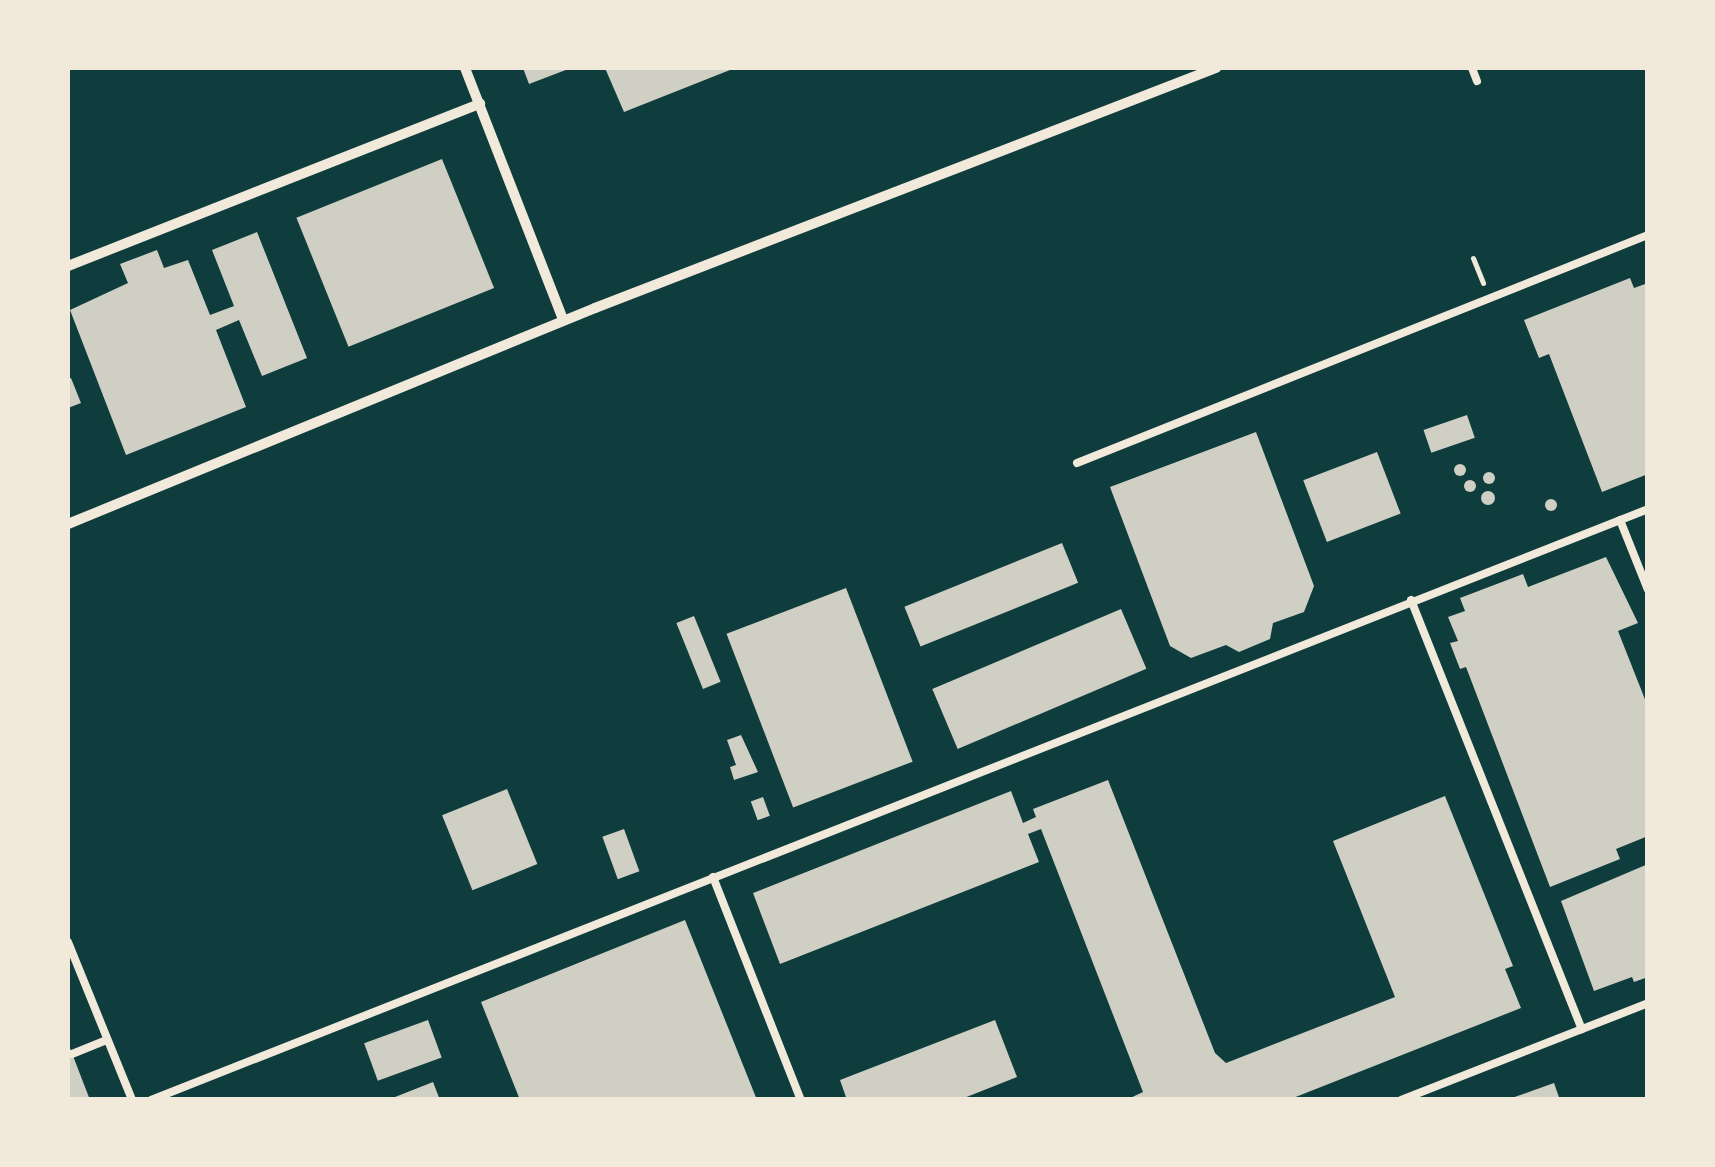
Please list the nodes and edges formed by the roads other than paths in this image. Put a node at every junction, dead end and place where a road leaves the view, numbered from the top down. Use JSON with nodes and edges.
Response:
{"nodes":[{"id":1,"x":464,"y":68,"type":"edge"},
{"id":2,"x":1216,"y":68,"type":"edge"},
{"id":3,"x":1472,"y":68,"type":"edge"},
{"id":4,"x":1477,"y":81,"type":"dead end"},
{"id":5,"x":480,"y":104,"type":"junction"},
{"id":6,"x":1648,"y":236,"type":"edge"},
{"id":7,"x":68,"y":266,"type":"edge"},
{"id":8,"x":563,"y":320,"type":"junction"},
{"id":9,"x":1077,"y":464,"type":"dead end"},
{"id":10,"x":1648,"y":509,"type":"edge"},
{"id":11,"x":1620,"y":520,"type":"junction"},
{"id":12,"x":68,"y":524,"type":"edge"},
{"id":13,"x":1648,"y":590,"type":"edge"},
{"id":14,"x":1411,"y":600,"type":"junction"},
{"id":15,"x":713,"y":877,"type":"junction"},
{"id":16,"x":68,"y":942,"type":"edge"},
{"id":17,"x":1648,"y":1003,"type":"edge"},
{"id":18,"x":1582,"y":1029,"type":"junction"},
{"id":19,"x":107,"y":1040,"type":"junction"},
{"id":20,"x":72,"y":1054,"type":"dead end"},
{"id":21,"x":132,"y":1100,"type":"edge"},
{"id":22,"x":151,"y":1100,"type":"edge"},
{"id":23,"x":801,"y":1100,"type":"edge"},
{"id":24,"x":1401,"y":1100,"type":"edge"}],
"edges":[{"from":1,"to":5,"type":"street"},
{"from":2,"to":8,"type":"street"},
{"from":3,"to":4,"type":"lane"},
{"from":5,"to":7,"type":"street"},
{"from":5,"to":8,"type":"street"},
{"from":6,"to":9,"type":"lane"},
{"from":8,"to":12,"type":"street"},
{"from":10,"to":11,"type":"lane"},
{"from":11,"to":13,"type":"lane"},
{"from":11,"to":14,"type":"lane"},
{"from":14,"to":15,"type":"lane"},
{"from":14,"to":18,"type":"lane"},
{"from":15,"to":22,"type":"lane"},
{"from":15,"to":23,"type":"lane"},
{"from":16,"to":19,"type":"lane"},
{"from":17,"to":18,"type":"lane"},
{"from":18,"to":24,"type":"lane"},
{"from":19,"to":20,"type":"lane"},
{"from":19,"to":21,"type":"lane"}]}
